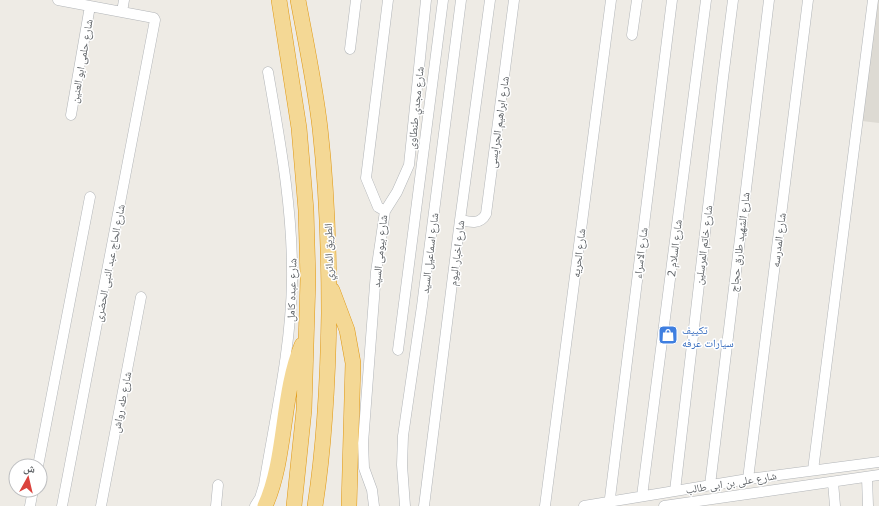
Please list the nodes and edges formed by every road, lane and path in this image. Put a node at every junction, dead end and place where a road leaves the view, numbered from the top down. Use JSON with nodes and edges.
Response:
{"nodes":[{"id":1,"x":58,"y":0,"type":"edge"},
{"id":2,"x":124,"y":0,"type":"edge"},
{"id":3,"x":279,"y":0,"type":"edge"},
{"id":4,"x":298,"y":0,"type":"edge"},
{"id":5,"x":356,"y":0,"type":"edge"},
{"id":6,"x":388,"y":0,"type":"edge"},
{"id":7,"x":426,"y":0,"type":"edge"},
{"id":8,"x":443,"y":0,"type":"edge"},
{"id":9,"x":461,"y":0,"type":"edge"},
{"id":10,"x":490,"y":0,"type":"edge"},
{"id":11,"x":514,"y":0,"type":"edge"},
{"id":12,"x":611,"y":0,"type":"edge"},
{"id":13,"x":637,"y":0,"type":"edge"},
{"id":14,"x":672,"y":0,"type":"edge"},
{"id":15,"x":706,"y":0,"type":"edge"},
{"id":16,"x":733,"y":0,"type":"edge"},
{"id":17,"x":769,"y":0,"type":"edge"},
{"id":18,"x":808,"y":0,"type":"edge"},
{"id":19,"x":873,"y":0,"type":"edge"},
{"id":20,"x":93,"y":4,"type":"edge"},
{"id":21,"x":122,"y":12,"type":"junction"},
{"id":22,"x":632,"y":35,"type":"dead end"},
{"id":23,"x":350,"y":49,"type":"dead end"},
{"id":24,"x":268,"y":72,"type":"dead end"},
{"id":25,"x":71,"y":115,"type":"dead end"},
{"id":26,"x":90,"y":197,"type":"dead end"},
{"id":27,"x":385,"y":211,"type":"junction"},
{"id":28,"x":460,"y":220,"type":"junction"},
{"id":29,"x":329,"y":281,"type":"junction"},
{"id":30,"x":141,"y":297,"type":"dead end"},
{"id":31,"x":308,"y":333,"type":"junction"},
{"id":32,"x":398,"y":350,"type":"dead end"},
{"id":33,"x":40,"y":458,"type":"edge"},
{"id":34,"x":879,"y":462,"type":"edge"},
{"id":35,"x":813,"y":470,"type":"junction"},
{"id":36,"x":879,"y":475,"type":"edge"},
{"id":37,"x":867,"y":477,"type":"junction"},
{"id":38,"x":748,"y":479,"type":"junction"},
{"id":39,"x":833,"y":482,"type":"junction"},
{"id":40,"x":218,"y":485,"type":"dead end"},
{"id":41,"x":710,"y":485,"type":"junction"},
{"id":42,"x":675,"y":491,"type":"junction"},
{"id":43,"x":642,"y":496,"type":"junction"},
{"id":44,"x":726,"y":501,"type":"edge"},
{"id":45,"x":609,"y":504,"type":"edge"},
{"id":46,"x":696,"y":504,"type":"edge"},
{"id":47,"x":62,"y":506,"type":"edge"},
{"id":48,"x":101,"y":506,"type":"edge"},
{"id":49,"x":216,"y":506,"type":"edge"},
{"id":50,"x":255,"y":506,"type":"edge"},
{"id":51,"x":265,"y":506,"type":"edge"},
{"id":52,"x":294,"y":506,"type":"edge"},
{"id":53,"x":315,"y":506,"type":"edge"},
{"id":54,"x":348,"y":506,"type":"edge"},
{"id":55,"x":374,"y":506,"type":"edge"},
{"id":56,"x":405,"y":506,"type":"edge"},
{"id":57,"x":424,"y":506,"type":"edge"},
{"id":58,"x":545,"y":506,"type":"edge"},
{"id":59,"x":584,"y":506,"type":"edge"},
{"id":60,"x":665,"y":506,"type":"edge"},
{"id":61,"x":835,"y":506,"type":"edge"},
{"id":62,"x":868,"y":506,"type":"edge"}],
"edges":[{"from":1,"to":20,"type":"street"},
{"from":2,"to":21,"type":"street"},
{"from":3,"to":31,"type":"highway","name":"الطريق الدائري"},
{"from":4,"to":29,"type":"highway","name":"الطريق الدائري"},
{"from":5,"to":23,"type":"street"},
{"from":6,"to":27,"type":"street","name":"شارع بيومى السيد"},
{"from":7,"to":27,"type":"street","name":"شارع مجدي طنطاوى"},
{"from":8,"to":32,"type":"street","name":"شارع اسماعيل السيد"},
{"from":9,"to":56,"type":"street","name":"شارع اسماعيل السيد"},
{"from":10,"to":28,"type":"street","name":"شارع اخبار اليوم"},
{"from":11,"to":28,"type":"street","name":"شارع ابراهيم الجرايسى"},
{"from":12,"to":58,"type":"street","name":"شارع الحريه"},
{"from":13,"to":22,"type":"street"},
{"from":14,"to":45,"type":"street","name":"شارع الاسراء"},
{"from":15,"to":43,"type":"street","name":"شارع السلام 2"},
{"from":16,"to":42,"type":"street","name":"شارع خاتم المرسلين"},
{"from":17,"to":41,"type":"street","name":"شارع الشهيد طارق حجاج"},
{"from":18,"to":38,"type":"street","name":"شارع المدرسه"},
{"from":19,"to":35,"type":"street"},
{"from":20,"to":21,"type":"street"},
{"from":20,"to":25,"type":"street","name":"شارع حلمى ابو العنين"},
{"from":21,"to":47,"type":"street","name":"شارع الحاج عبد النبى الحضرى"},
{"from":24,"to":50,"type":"street","name":"شارع عبده كامل"},
{"from":26,"to":33,"type":"street"},
{"from":27,"to":55,"type":"street","name":"شارع بيومى السيد"},
{"from":28,"to":57,"type":"street","name":"شارع اخبار اليوم"},
{"from":29,"to":53,"type":"highway","name":"الطريق الدائري"},
{"from":29,"to":54,"type":"highway"},
{"from":30,"to":48,"type":"street","name":"شارع طه رواش"},
{"from":31,"to":51,"type":"highway"},
{"from":31,"to":52,"type":"highway","name":"الطريق الدائري"},
{"from":34,"to":35,"type":"street","name":"شارع على بن ابى طالب"},
{"from":35,"to":38,"type":"street","name":"شارع على بن ابى طالب"},
{"from":36,"to":37,"type":"street","name":"شارع على بن ابى طالب"},
{"from":37,"to":39,"type":"street","name":"شارع على بن ابى طالب"},
{"from":37,"to":62,"type":"street"},
{"from":38,"to":41,"type":"street","name":"شارع على بن ابى طالب"},
{"from":39,"to":44,"type":"street","name":"شارع على بن ابى طالب"},
{"from":39,"to":61,"type":"street"},
{"from":40,"to":49,"type":"street"},
{"from":41,"to":42,"type":"street","name":"شارع على بن ابى طالب"},
{"from":42,"to":43,"type":"street","name":"شارع على بن ابى طالب"},
{"from":43,"to":45,"type":"street","name":"شارع على بن ابى طالب"},
{"from":44,"to":46,"type":"street","name":"شارع على بن ابى طالب"},
{"from":45,"to":59,"type":"street","name":"شارع على بن ابى طالب"},
{"from":46,"to":60,"type":"street","name":"شارع على بن ابى طالب"}]}
